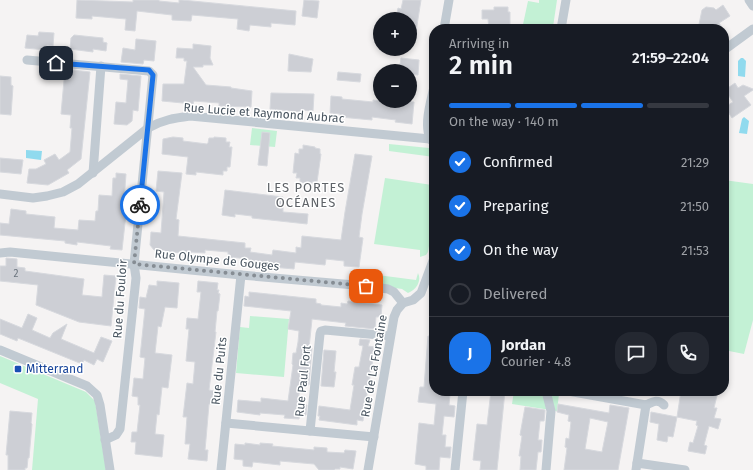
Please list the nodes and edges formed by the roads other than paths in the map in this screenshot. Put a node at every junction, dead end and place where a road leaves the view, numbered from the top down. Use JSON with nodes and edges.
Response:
{"nodes":[{"id":1,"x":449,"y":0,"type":"edge"},
{"id":2,"x":566,"y":0,"type":"edge"},
{"id":3,"x":749,"y":0,"type":"edge"},
{"id":4,"x":753,"y":6,"type":"edge"},
{"id":5,"x":445,"y":24,"type":"edge"},
{"id":6,"x":562,"y":24,"type":"edge"},
{"id":7,"x":753,"y":29,"type":"edge"},
{"id":8,"x":729,"y":46,"type":"edge"},
{"id":9,"x":27,"y":60,"type":"dead end"},
{"id":10,"x":101,"y":66,"type":"junction"},
{"id":11,"x":429,"y":117,"type":"edge"},
{"id":12,"x":148,"y":128,"type":"junction"},
{"id":13,"x":429,"y":136,"type":"edge"},
{"id":14,"x":429,"y":141,"type":"edge"},
{"id":15,"x":93,"y":173,"type":"junction"},
{"id":16,"x":0,"y":194,"type":"edge"},
{"id":17,"x":0,"y":253,"type":"edge"},
{"id":18,"x":134,"y":264,"type":"junction"},
{"id":19,"x":429,"y":270,"type":"edge"},
{"id":20,"x":241,"y":275,"type":"junction"},
{"id":21,"x":403,"y":303,"type":"junction"},
{"id":22,"x":390,"y":336,"type":"junction"},
{"id":23,"x":0,"y":350,"type":"edge"},
{"id":24,"x":462,"y":396,"type":"edge"},
{"id":25,"x":547,"y":396,"type":"edge"},
{"id":26,"x":596,"y":396,"type":"edge"},
{"id":27,"x":646,"y":405,"type":"junction"},
{"id":28,"x":664,"y":405,"type":"dead end"},
{"id":29,"x":226,"y":423,"type":"junction"},
{"id":30,"x":310,"y":431,"type":"junction"},
{"id":31,"x":374,"y":437,"type":"junction"},
{"id":32,"x":105,"y":440,"type":"junction"},
{"id":33,"x":636,"y":466,"type":"edge"},
{"id":34,"x":110,"y":470,"type":"edge"},
{"id":35,"x":221,"y":470,"type":"edge"},
{"id":36,"x":368,"y":470,"type":"edge"},
{"id":37,"x":455,"y":470,"type":"edge"},
{"id":38,"x":546,"y":470,"type":"edge"},
{"id":39,"x":685,"y":470,"type":"edge"}],
"edges":[{"from":1,"to":5,"type":"street"},
{"from":2,"to":6,"type":"street"},
{"from":3,"to":4,"type":"street"},
{"from":7,"to":8,"type":"street"},
{"from":9,"to":10,"type":"street","name":"Rue du Fouloir"},
{"from":10,"to":12,"type":"street","name":"Rue du Fouloir"},
{"from":10,"to":15,"type":"street"},
{"from":11,"to":13,"type":"street"},
{"from":12,"to":14,"type":"street","name":"Rue Lucie et Raymond Aubrac"},
{"from":12,"to":15,"type":"street","name":"Rue Lucie et Raymond Aubrac"},
{"from":12,"to":18,"type":"street","name":"Rue du Fouloir"},
{"from":15,"to":16,"type":"street","name":"Rue Lucie et Raymond Aubrac"},
{"from":17,"to":18,"type":"street","name":"Rue Olympe de Gouges"},
{"from":18,"to":20,"type":"street","name":"Rue Olympe de Gouges"},
{"from":18,"to":32,"type":"street","name":"Rue du Fouloir"},
{"from":19,"to":21,"type":"street"},
{"from":20,"to":21,"type":"street","name":"Rue Olympe de Gouges"},
{"from":20,"to":29,"type":"street","name":"Rue du Puits"},
{"from":21,"to":22,"type":"street","name":"Rue de La Fontaine"},
{"from":22,"to":30,"type":"street","name":"Rue Paul Fort"},
{"from":22,"to":31,"type":"street","name":"Rue de La Fontaine"},
{"from":23,"to":32,"type":"street"},
{"from":24,"to":37,"type":"street"},
{"from":25,"to":38,"type":"street"},
{"from":26,"to":27,"type":"street"},
{"from":27,"to":28,"type":"street"},
{"from":27,"to":33,"type":"street"},
{"from":29,"to":30,"type":"street"},
{"from":29,"to":35,"type":"street","name":"Rue du Puits"},
{"from":30,"to":31,"type":"street"},
{"from":31,"to":36,"type":"street","name":"Rue de La Fontaine"},
{"from":32,"to":34,"type":"street"},
{"from":33,"to":39,"type":"street"}]}
